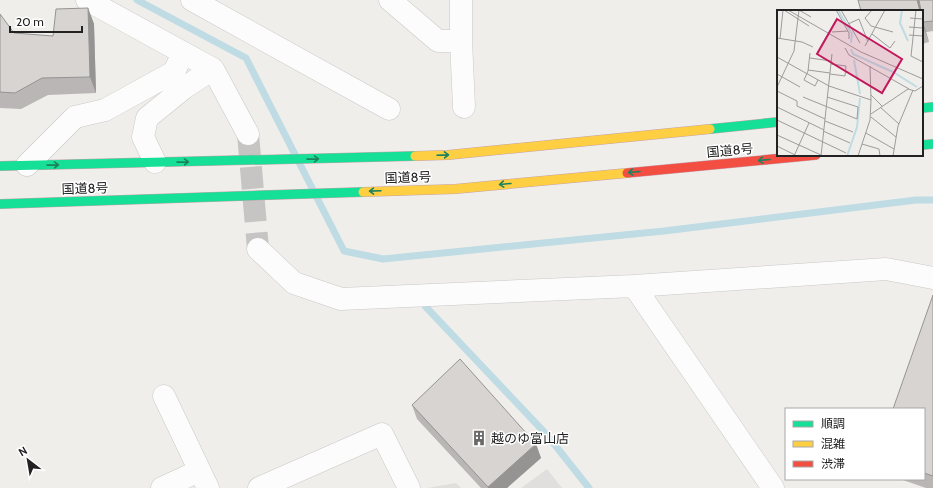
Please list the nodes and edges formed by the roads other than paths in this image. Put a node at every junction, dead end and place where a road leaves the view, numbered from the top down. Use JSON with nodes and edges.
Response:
{"nodes":[{"id":1,"x":87,"y":0,"type":"edge"},
{"id":2,"x":192,"y":0,"type":"edge"},
{"id":3,"x":390,"y":0,"type":"edge"},
{"id":4,"x":461,"y":0,"type":"edge"},
{"id":5,"x":461,"y":42,"type":"junction"},
{"id":6,"x":183,"y":53,"type":"junction"},
{"id":7,"x":213,"y":69,"type":"junction"},
{"id":8,"x":933,"y":106,"type":"edge"},
{"id":9,"x":464,"y":107,"type":"dead end"},
{"id":10,"x":923,"y":108,"type":"edge"},
{"id":11,"x":389,"y":109,"type":"dead end"},
{"id":12,"x":777,"y":122,"type":"edge"},
{"id":13,"x":248,"y":134,"type":"tunnel mouth"},
{"id":14,"x":933,"y":144,"type":"edge"},
{"id":15,"x":923,"y":145,"type":"edge"},
{"id":16,"x":805,"y":156,"type":"edge"},
{"id":17,"x":155,"y":162,"type":"junction"},
{"id":18,"x":27,"y":165,"type":"junction"},
{"id":19,"x":0,"y":166,"type":"edge"},
{"id":20,"x":0,"y":204,"type":"edge"},
{"id":21,"x":258,"y":249,"type":"tunnel mouth"},
{"id":22,"x":933,"y":278,"type":"edge"},
{"id":23,"x":634,"y":286,"type":"junction"},
{"id":24,"x":164,"y":396,"type":"dead end"},
{"id":25,"x":203,"y":479,"type":"edge"},
{"id":26,"x":162,"y":488,"type":"edge"},
{"id":27,"x":259,"y":488,"type":"edge"},
{"id":28,"x":409,"y":488,"type":"edge"},
{"id":29,"x":773,"y":488,"type":"edge"}],
"edges":[{"from":1,"to":6,"type":"street"},
{"from":2,"to":11,"type":"street"},
{"from":3,"to":5,"type":"street"},
{"from":4,"to":5,"type":"street"},
{"from":5,"to":9,"type":"street"},
{"from":6,"to":7,"type":"street"},
{"from":6,"to":18,"type":"street"},
{"from":7,"to":13,"type":"street"},
{"from":7,"to":17,"type":"street"},
{"from":8,"to":10,"type":"highway"},
{"from":17,"to":12,"type":"highway","name":"国道8号","one_way":true},
{"from":14,"to":15,"type":"highway"},
{"from":16,"to":20,"type":"highway","name":"国道8号","one_way":true},
{"from":18,"to":17,"type":"highway","name":"国道8号","one_way":true},
{"from":18,"to":19,"type":"highway","name":"国道8号"},
{"from":21,"to":23,"type":"street"},
{"from":22,"to":23,"type":"street"},
{"from":23,"to":29,"type":"street"},
{"from":24,"to":25,"type":"street"},
{"from":25,"to":26,"type":"street"},
{"from":27,"to":28,"type":"street"}]}
